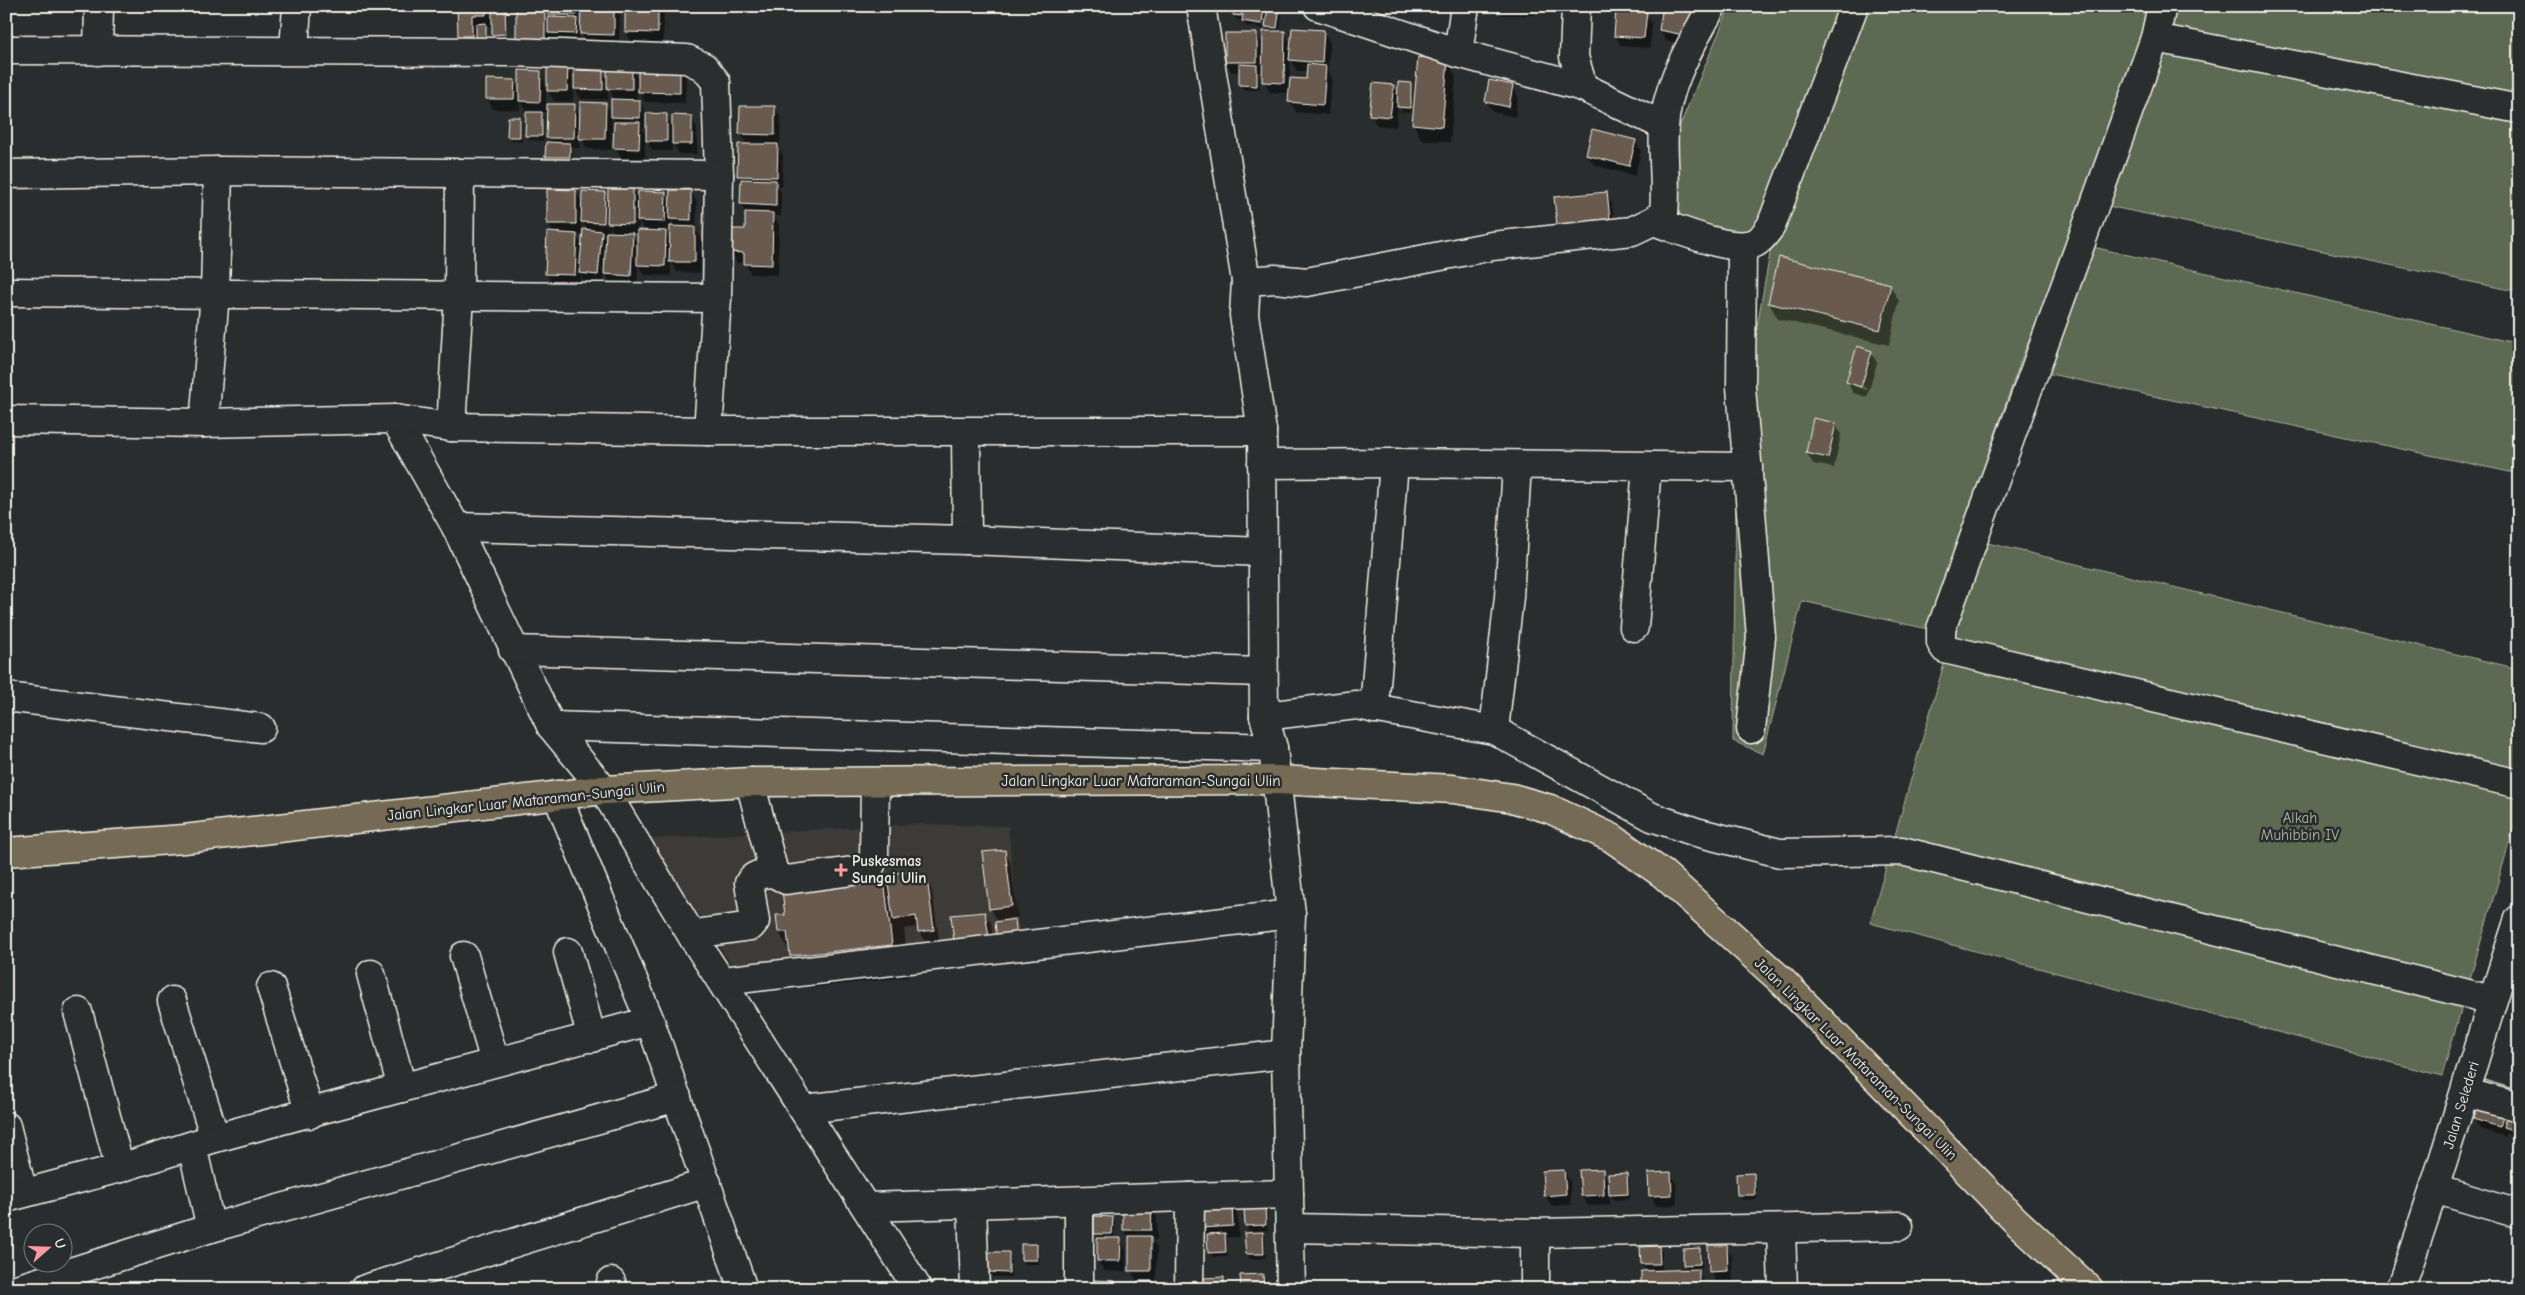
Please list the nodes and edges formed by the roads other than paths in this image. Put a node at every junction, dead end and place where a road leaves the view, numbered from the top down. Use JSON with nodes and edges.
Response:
{"nodes":[{"id":1,"x":99,"y":6,"type":"edge"},
{"id":2,"x":297,"y":6,"type":"edge"},
{"id":3,"x":1201,"y":6,"type":"edge"},
{"id":4,"x":1318,"y":6,"type":"edge"},
{"id":5,"x":1465,"y":6,"type":"edge"},
{"id":6,"x":1576,"y":6,"type":"edge"},
{"id":7,"x":1712,"y":6,"type":"edge"},
{"id":8,"x":1854,"y":6,"type":"edge"},
{"id":9,"x":2162,"y":6,"type":"edge"},
{"id":10,"x":1368,"y":15,"type":"edge"},
{"id":11,"x":2155,"y":38,"type":"junction"},
{"id":12,"x":6,"y":50,"type":"edge"},
{"id":13,"x":294,"y":50,"type":"junction"},
{"id":14,"x":98,"y":51,"type":"junction"},
{"id":15,"x":1458,"y":53,"type":"junction"},
{"id":16,"x":1583,"y":87,"type":"junction"},
{"id":17,"x":2519,"y":109,"type":"edge"},
{"id":18,"x":1664,"y":126,"type":"junction"},
{"id":19,"x":218,"y":171,"type":"junction"},
{"id":20,"x":460,"y":173,"type":"junction"},
{"id":21,"x":6,"y":174,"type":"edge"},
{"id":22,"x":719,"y":175,"type":"junction"},
{"id":23,"x":1653,"y":221,"type":"junction"},
{"id":24,"x":1742,"y":246,"type":"junction"},
{"id":25,"x":1246,"y":281,"type":"junction"},
{"id":26,"x":6,"y":292,"type":"edge"},
{"id":27,"x":215,"y":294,"type":"junction"},
{"id":28,"x":459,"y":296,"type":"junction"},
{"id":29,"x":717,"y":298,"type":"junction"},
{"id":30,"x":395,"y":419,"type":"junction"},
{"id":31,"x":6,"y":420,"type":"edge"},
{"id":32,"x":204,"y":423,"type":"junction"},
{"id":33,"x":451,"y":427,"type":"junction"},
{"id":34,"x":708,"y":431,"type":"junction"},
{"id":35,"x":1262,"y":431,"type":"junction"},
{"id":36,"x":966,"y":432,"type":"junction"},
{"id":37,"x":1394,"y":463,"type":"junction"},
{"id":38,"x":1262,"y":464,"type":"junction"},
{"id":39,"x":1517,"y":465,"type":"junction"},
{"id":40,"x":1647,"y":467,"type":"junction"},
{"id":41,"x":1748,"y":467,"type":"junction"},
{"id":42,"x":456,"y":528,"type":"junction"},
{"id":43,"x":967,"y":540,"type":"junction"},
{"id":44,"x":1262,"y":552,"type":"junction"},
{"id":45,"x":1634,"y":627,"type":"dead end"},
{"id":46,"x":513,"y":650,"type":"junction"},
{"id":47,"x":1263,"y":672,"type":"junction"},
{"id":48,"x":6,"y":697,"type":"edge"},
{"id":49,"x":1374,"y":709,"type":"junction"},
{"id":50,"x":1264,"y":716,"type":"junction"},
{"id":51,"x":551,"y":726,"type":"junction"},
{"id":52,"x":261,"y":728,"type":"dead end"},
{"id":53,"x":1494,"y":730,"type":"junction"},
{"id":54,"x":1751,"y":730,"type":"dead end"},
{"id":55,"x":1273,"y":748,"type":"junction"},
{"id":56,"x":1277,"y":780,"type":"junction"},
{"id":57,"x":750,"y":782,"type":"junction"},
{"id":58,"x":875,"y":782,"type":"junction"},
{"id":59,"x":2519,"y":784,"type":"edge"},
{"id":60,"x":604,"y":790,"type":"junction"},
{"id":61,"x":557,"y":795,"type":"junction"},
{"id":62,"x":6,"y":852,"type":"edge"},
{"id":63,"x":774,"y":873,"type":"junction"},
{"id":64,"x":1291,"y":914,"type":"junction"},
{"id":65,"x":2519,"y":919,"type":"edge"},
{"id":66,"x":694,"y":939,"type":"junction"},
{"id":67,"x":568,"y":952,"type":"dead end"},
{"id":68,"x":464,"y":956,"type":"dead end"},
{"id":69,"x":371,"y":974,"type":"dead end"},
{"id":70,"x":723,"y":981,"type":"junction"},
{"id":71,"x":272,"y":987,"type":"dead end"},
{"id":72,"x":2492,"y":1000,"type":"junction"},
{"id":73,"x":172,"y":1001,"type":"dead end"},
{"id":74,"x":78,"y":1012,"type":"dead end"},
{"id":75,"x":650,"y":1021,"type":"junction"},
{"id":76,"x":592,"y":1038,"type":"junction"},
{"id":77,"x":1286,"y":1054,"type":"junction"},
{"id":78,"x":496,"y":1062,"type":"junction"},
{"id":79,"x":402,"y":1088,"type":"junction"},
{"id":80,"x":2466,"y":1092,"type":"junction"},
{"id":81,"x":677,"y":1097,"type":"junction"},
{"id":82,"x":2519,"y":1107,"type":"edge"},
{"id":83,"x":804,"y":1108,"type":"junction"},
{"id":84,"x":310,"y":1114,"type":"junction"},
{"id":85,"x":6,"y":1126,"type":"edge"},
{"id":86,"x":204,"y":1142,"type":"junction"},
{"id":87,"x":120,"y":1168,"type":"junction"},
{"id":88,"x":707,"y":1183,"type":"junction"},
{"id":89,"x":2434,"y":1189,"type":"junction"},
{"id":90,"x":1289,"y":1194,"type":"junction"},
{"id":91,"x":15,"y":1195,"type":"edge"},
{"id":92,"x":1190,"y":1197,"type":"junction"},
{"id":93,"x":1079,"y":1201,"type":"junction"},
{"id":94,"x":972,"y":1204,"type":"junction"},
{"id":95,"x":866,"y":1207,"type":"junction"},
{"id":96,"x":2519,"y":1214,"type":"edge"},
{"id":97,"x":1899,"y":1226,"type":"dead end"},
{"id":98,"x":211,"y":1228,"type":"junction"},
{"id":99,"x":1291,"y":1228,"type":"junction"},
{"id":100,"x":1781,"y":1230,"type":"junction"},
{"id":101,"x":1535,"y":1233,"type":"junction"},
{"id":102,"x":16,"y":1289,"type":"edge"},
{"id":103,"x":366,"y":1289,"type":"edge"},
{"id":104,"x":743,"y":1289,"type":"edge"},
{"id":105,"x":918,"y":1289,"type":"edge"},
{"id":106,"x":975,"y":1289,"type":"edge"},
{"id":107,"x":1079,"y":1289,"type":"edge"},
{"id":108,"x":1190,"y":1289,"type":"edge"},
{"id":109,"x":1291,"y":1289,"type":"edge"},
{"id":110,"x":1536,"y":1289,"type":"edge"},
{"id":111,"x":1783,"y":1289,"type":"edge"},
{"id":112,"x":2089,"y":1289,"type":"edge"},
{"id":113,"x":2400,"y":1289,"type":"edge"}],
"edges":[{"from":1,"to":14,"type":"street"},
{"from":2,"to":13,"type":"street"},
{"from":3,"to":25,"type":"street"},
{"from":4,"to":10,"type":"street"},
{"from":5,"to":15,"type":"street"},
{"from":6,"to":16,"type":"street"},
{"from":7,"to":18,"type":"street"},
{"from":8,"to":24,"type":"street"},
{"from":9,"to":11,"type":"street"},
{"from":10,"to":15,"type":"street"},
{"from":11,"to":17,"type":"street"},
{"from":11,"to":59,"type":"street"},
{"from":12,"to":14,"type":"street"},
{"from":13,"to":14,"type":"street"},
{"from":13,"to":22,"type":"street"},
{"from":15,"to":16,"type":"street"},
{"from":16,"to":18,"type":"street"},
{"from":18,"to":23,"type":"street"},
{"from":19,"to":20,"type":"street"},
{"from":19,"to":21,"type":"street"},
{"from":19,"to":27,"type":"street"},
{"from":20,"to":22,"type":"street"},
{"from":20,"to":28,"type":"street"},
{"from":22,"to":29,"type":"street"},
{"from":23,"to":24,"type":"street"},
{"from":23,"to":25,"type":"street"},
{"from":24,"to":41,"type":"street"},
{"from":25,"to":35,"type":"street"},
{"from":26,"to":27,"type":"street"},
{"from":27,"to":28,"type":"street"},
{"from":27,"to":32,"type":"street"},
{"from":28,"to":29,"type":"street"},
{"from":28,"to":33,"type":"street"},
{"from":29,"to":34,"type":"street"},
{"from":30,"to":32,"type":"street"},
{"from":30,"to":33,"type":"street"},
{"from":30,"to":42,"type":"street"},
{"from":31,"to":32,"type":"street"},
{"from":33,"to":34,"type":"street"},
{"from":34,"to":36,"type":"street"},
{"from":35,"to":36,"type":"street"},
{"from":35,"to":38,"type":"street"},
{"from":36,"to":43,"type":"street"},
{"from":37,"to":38,"type":"street"},
{"from":37,"to":39,"type":"street"},
{"from":37,"to":49,"type":"street"},
{"from":38,"to":44,"type":"street"},
{"from":39,"to":40,"type":"street"},
{"from":39,"to":53,"type":"street"},
{"from":40,"to":41,"type":"street"},
{"from":40,"to":45,"type":"street"},
{"from":41,"to":54,"type":"street"},
{"from":42,"to":43,"type":"street"},
{"from":42,"to":46,"type":"street"},
{"from":43,"to":44,"type":"street"},
{"from":44,"to":47,"type":"street"},
{"from":46,"to":47,"type":"street"},
{"from":46,"to":51,"type":"street"},
{"from":47,"to":50,"type":"street"},
{"from":48,"to":52,"type":"street"},
{"from":49,"to":50,"type":"street"},
{"from":49,"to":53,"type":"street"},
{"from":50,"to":55,"type":"street"},
{"from":51,"to":55,"type":"street"},
{"from":51,"to":60,"type":"street"},
{"from":53,"to":72,"type":"street"},
{"from":55,"to":56,"type":"street"},
{"from":56,"to":58,"type":"main road","name":"Jalan Lingkar Luar Mataraman-Sungai Ulin"},
{"from":56,"to":64,"type":"street"},
{"from":56,"to":112,"type":"main road","name":"Jalan Lingkar Luar Mataraman-Sungai Ulin"},
{"from":57,"to":58,"type":"main road","name":"Jalan Lingkar Luar Mataraman-Sungai Ulin"},
{"from":57,"to":60,"type":"main road","name":"Jalan Lingkar Luar Mataraman-Sungai Ulin"},
{"from":57,"to":63,"type":"street"},
{"from":58,"to":63,"type":"street"},
{"from":60,"to":61,"type":"main road","name":"Jalan Lingkar Luar Mataraman-Sungai Ulin"},
{"from":60,"to":66,"type":"street"},
{"from":61,"to":62,"type":"main road","name":"Jalan Lingkar Luar Mataraman-Sungai Ulin"},
{"from":61,"to":75,"type":"street"},
{"from":63,"to":66,"type":"street"},
{"from":64,"to":70,"type":"street"},
{"from":64,"to":77,"type":"street"},
{"from":65,"to":72,"type":"street","name":"Jalan Selederi"},
{"from":66,"to":70,"type":"street"},
{"from":67,"to":76,"type":"street"},
{"from":68,"to":78,"type":"street"},
{"from":69,"to":79,"type":"street"},
{"from":70,"to":83,"type":"street"},
{"from":71,"to":84,"type":"street"},
{"from":72,"to":80,"type":"street","name":"Jalan Selederi"},
{"from":73,"to":86,"type":"street"},
{"from":74,"to":87,"type":"street"},
{"from":75,"to":76,"type":"street"},
{"from":75,"to":81,"type":"street"},
{"from":76,"to":78,"type":"street"},
{"from":77,"to":83,"type":"street"},
{"from":77,"to":90,"type":"street"},
{"from":78,"to":79,"type":"street"},
{"from":79,"to":84,"type":"street"},
{"from":80,"to":82,"type":"street"},
{"from":80,"to":89,"type":"street","name":"Jalan Selederi"},
{"from":81,"to":88,"type":"street"},
{"from":81,"to":98,"type":"street"},
{"from":83,"to":95,"type":"street"},
{"from":84,"to":86,"type":"street"},
{"from":85,"to":91,"type":"street"},
{"from":86,"to":87,"type":"street"},
{"from":86,"to":98,"type":"street"},
{"from":87,"to":91,"type":"street"},
{"from":88,"to":103,"type":"street"},
{"from":88,"to":104,"type":"street"},
{"from":89,"to":96,"type":"street"},
{"from":89,"to":113,"type":"street","name":"Jalan Selederi"},
{"from":90,"to":92,"type":"street"},
{"from":90,"to":99,"type":"street"},
{"from":92,"to":93,"type":"street"},
{"from":92,"to":108,"type":"street"},
{"from":93,"to":94,"type":"street"},
{"from":93,"to":107,"type":"street"},
{"from":94,"to":95,"type":"street"},
{"from":94,"to":106,"type":"street"},
{"from":95,"to":105,"type":"street"},
{"from":97,"to":100,"type":"street"},
{"from":98,"to":102,"type":"street"},
{"from":99,"to":101,"type":"street"},
{"from":99,"to":109,"type":"street"},
{"from":100,"to":101,"type":"street"},
{"from":100,"to":111,"type":"street"},
{"from":101,"to":110,"type":"street"}]}
